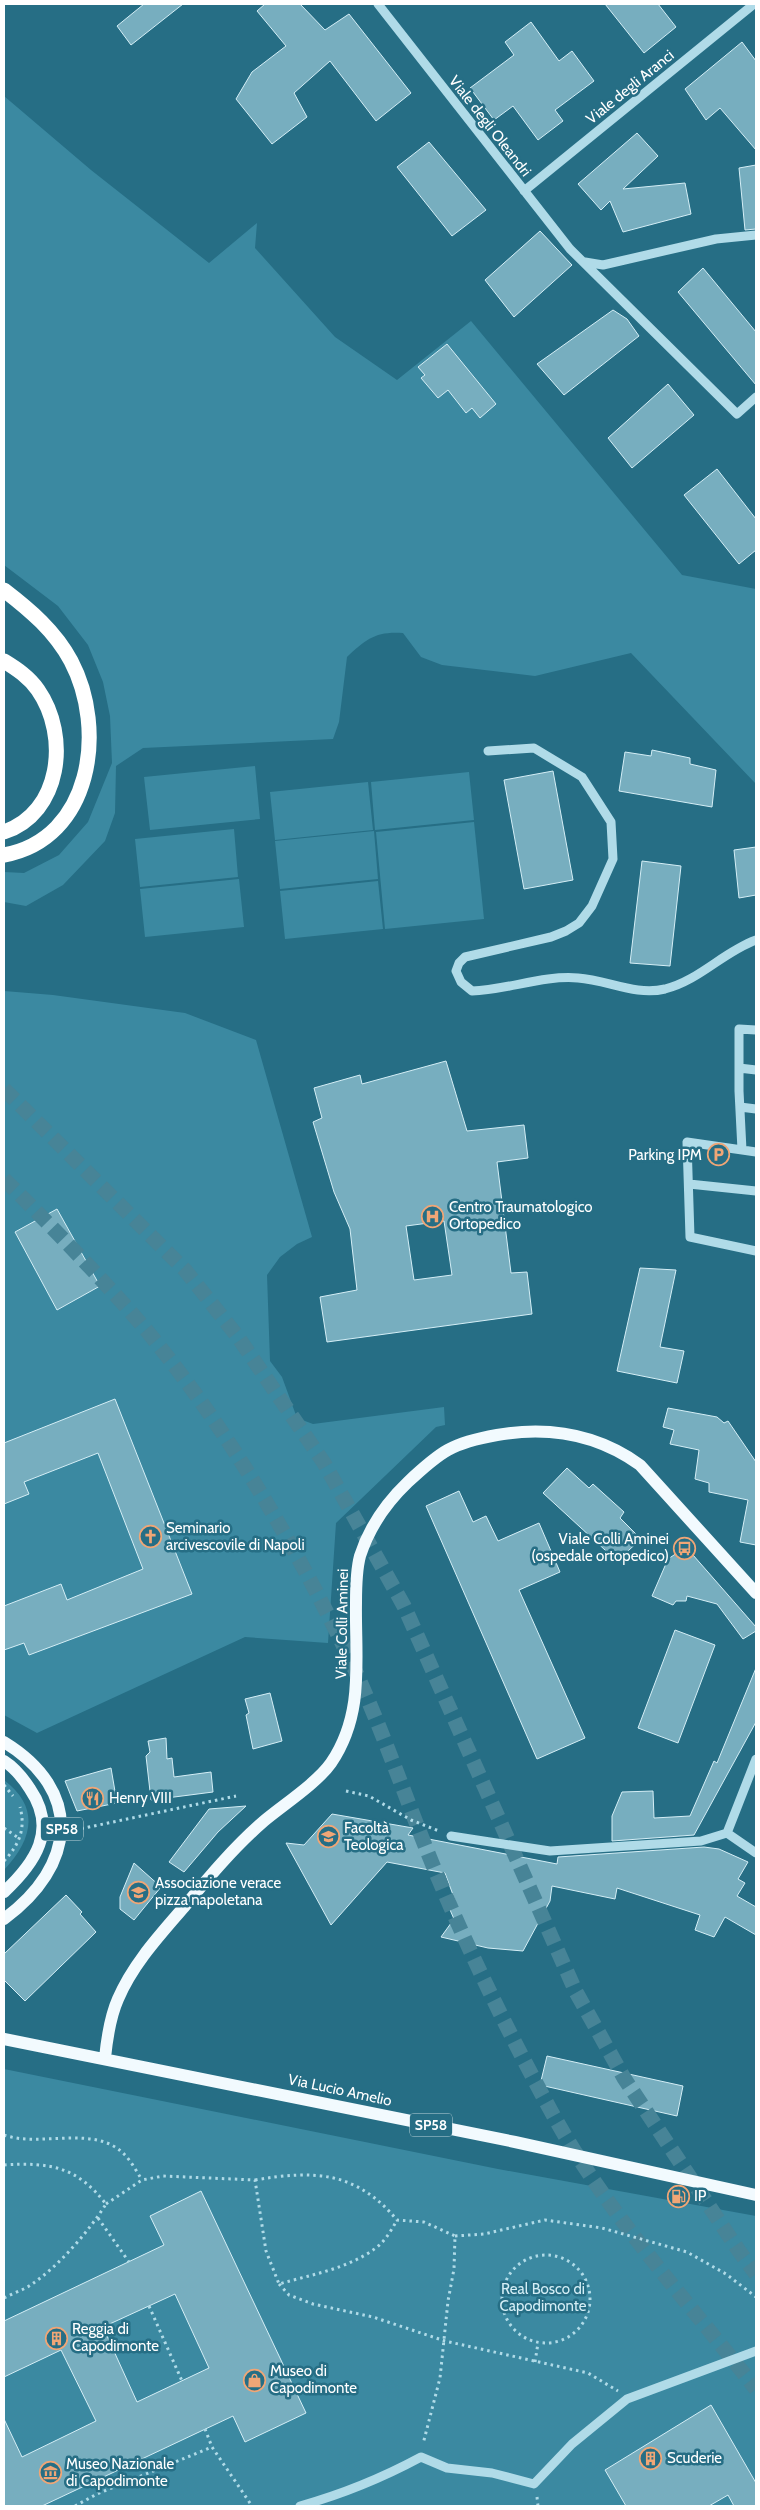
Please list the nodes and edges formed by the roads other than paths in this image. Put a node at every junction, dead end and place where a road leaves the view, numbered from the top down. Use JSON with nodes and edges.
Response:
{"nodes":[{"id":1,"x":378,"y":4,"type":"edge"},
{"id":2,"x":754,"y":4,"type":"edge"},
{"id":3,"x":524,"y":191,"type":"junction"},
{"id":4,"x":756,"y":235,"type":"edge"},
{"id":5,"x":585,"y":262,"type":"junction"},
{"id":6,"x":756,"y":397,"type":"edge"},
{"id":7,"x":4,"y":590,"type":"edge"},
{"id":8,"x":4,"y":660,"type":"edge"},
{"id":9,"x":488,"y":751,"type":"dead end"},
{"id":10,"x":4,"y":832,"type":"edge"},
{"id":11,"x":4,"y":855,"type":"edge"},
{"id":12,"x":756,"y":940,"type":"edge"},
{"id":13,"x":756,"y":1030,"type":"edge"},
{"id":14,"x":739,"y":1068,"type":"junction"},
{"id":15,"x":756,"y":1070,"type":"edge"},
{"id":16,"x":740,"y":1107,"type":"junction"},
{"id":17,"x":756,"y":1109,"type":"edge"},
{"id":18,"x":742,"y":1150,"type":"junction"},
{"id":19,"x":756,"y":1152,"type":"edge"},
{"id":20,"x":689,"y":1184,"type":"junction"},
{"id":21,"x":756,"y":1191,"type":"edge"},
{"id":22,"x":756,"y":1251,"type":"edge"},
{"id":23,"x":756,"y":1593,"type":"edge"},
{"id":24,"x":4,"y":1742,"type":"edge"},
{"id":25,"x":756,"y":1759,"type":"edge"},
{"id":26,"x":4,"y":1761,"type":"edge"},
{"id":27,"x":727,"y":1833,"type":"junction"},
{"id":28,"x":451,"y":1836,"type":"road end"},
{"id":29,"x":756,"y":1853,"type":"edge"},
{"id":30,"x":4,"y":1892,"type":"edge"},
{"id":31,"x":4,"y":1919,"type":"edge"},
{"id":32,"x":4,"y":2039,"type":"edge"},
{"id":33,"x":105,"y":2058,"type":"junction"},
{"id":34,"x":756,"y":2195,"type":"edge"},
{"id":35,"x":756,"y":2350,"type":"edge"},
{"id":36,"x":300,"y":2506,"type":"edge"}],
"edges":[{"from":1,"to":3,"type":"street","name":"Viale degli Oleandri"},
{"from":2,"to":3,"type":"street","name":"Viale degli Aranci"},
{"from":3,"to":5,"type":"street","name":"Viale degli Oleandri"},
{"from":4,"to":5,"type":"street"},
{"from":5,"to":6,"type":"street","name":"Viale degli Oleandri"},
{"from":7,"to":11,"type":"highway"},
{"from":8,"to":10,"type":"highway"},
{"from":9,"to":12,"type":"street"},
{"from":13,"to":14,"type":"street"},
{"from":14,"to":15,"type":"street"},
{"from":14,"to":16,"type":"street"},
{"from":16,"to":17,"type":"street"},
{"from":16,"to":18,"type":"street"},
{"from":18,"to":19,"type":"street"},
{"from":18,"to":20,"type":"street"},
{"from":20,"to":21,"type":"street"},
{"from":20,"to":22,"type":"street"},
{"from":23,"to":33,"type":"main road","name":"Viale Colli Aminei"},
{"from":24,"to":31,"type":"main road","number":"SP58"},
{"from":25,"to":27,"type":"street"},
{"from":26,"to":30,"type":"main road","number":"SP58"},
{"from":27,"to":28,"type":"street"},
{"from":27,"to":29,"type":"street"},
{"from":32,"to":33,"type":"main road","name":"Via Lucio Amelio","number":"SP58"},
{"from":33,"to":34,"type":"main road","name":"Via Lucio Amelio","number":"SP58"},
{"from":35,"to":36,"type":"street"}]}
